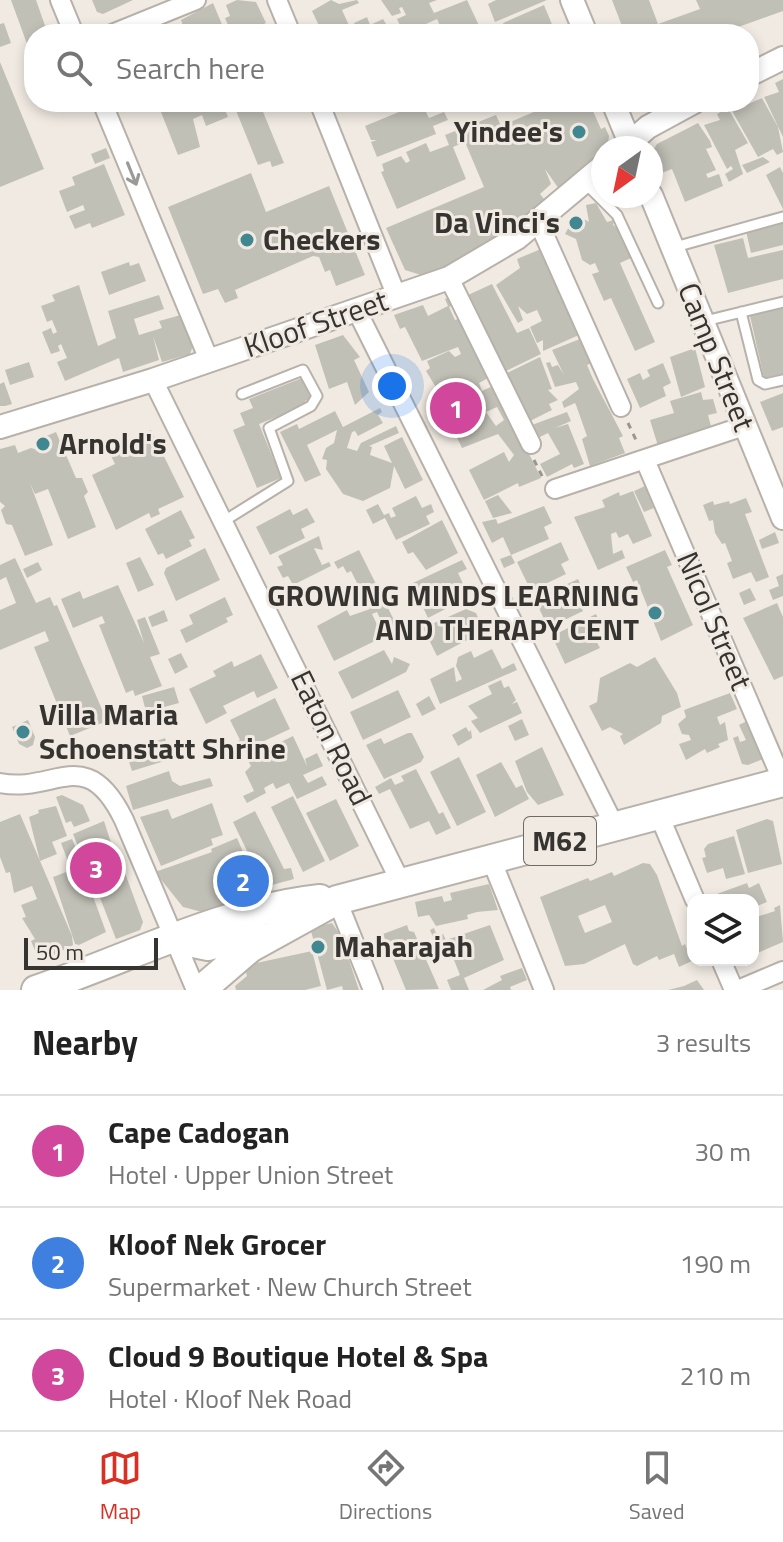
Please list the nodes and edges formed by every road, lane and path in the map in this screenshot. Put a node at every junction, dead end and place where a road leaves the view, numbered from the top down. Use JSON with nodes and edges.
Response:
{"nodes":[{"id":1,"x":60,"y":0,"type":"edge"},
{"id":2,"x":196,"y":0,"type":"edge"},
{"id":3,"x":277,"y":0,"type":"edge"},
{"id":4,"x":572,"y":0,"type":"edge"},
{"id":5,"x":70,"y":24,"type":"edge"},
{"id":6,"x":137,"y":24,"type":"edge"},
{"id":7,"x":287,"y":24,"type":"edge"},
{"id":8,"x":582,"y":24,"type":"edge"},
{"id":9,"x":783,"y":58,"type":"edge"},
{"id":10,"x":759,"y":70,"type":"edge"},
{"id":11,"x":106,"y":112,"type":"edge"},
{"id":12,"x":323,"y":112,"type":"edge"},
{"id":13,"x":617,"y":112,"type":"edge"},
{"id":14,"x":674,"y":112,"type":"edge"},
{"id":15,"x":625,"y":136,"type":"edge"},
{"id":16,"x":641,"y":136,"type":"edge"},
{"id":17,"x":591,"y":176,"type":"edge"},
{"id":18,"x":584,"y":182,"type":"junction"},
{"id":19,"x":656,"y":208,"type":"edge"},
{"id":20,"x":783,"y":217,"type":"edge"},
{"id":21,"x":538,"y":221,"type":"junction"},
{"id":22,"x":672,"y":248,"type":"junction"},
{"id":23,"x":449,"y":278,"type":"junction"},
{"id":24,"x":397,"y":297,"type":"junction"},
{"id":25,"x":783,"y":302,"type":"edge"},
{"id":26,"x":658,"y":303,"type":"dead end"},
{"id":27,"x":357,"y":311,"type":"junction"},
{"id":28,"x":741,"y":312,"type":"junction"},
{"id":29,"x":702,"y":321,"type":"junction"},
{"id":30,"x":209,"y":360,"type":"junction"},
{"id":31,"x":153,"y":380,"type":"junction"},
{"id":32,"x":783,"y":380,"type":"edge"},
{"id":33,"x":242,"y":394,"type":"dead end"},
{"id":34,"x":622,"y":410,"type":"joint"},
{"id":35,"x":744,"y":426,"type":"junction"},
{"id":36,"x":0,"y":427,"type":"edge"},
{"id":37,"x":532,"y":450,"type":"joint"},
{"id":38,"x":643,"y":455,"type":"junction"},
{"id":39,"x":550,"y":485,"type":"joint"},
{"id":40,"x":783,"y":518,"type":"edge"},
{"id":41,"x":224,"y":521,"type":"junction"},
{"id":42,"x":783,"y":782,"type":"edge"},
{"id":43,"x":0,"y":783,"type":"edge"},
{"id":44,"x":659,"y":815,"type":"junction"},
{"id":45,"x":615,"y":827,"type":"junction"},
{"id":46,"x":491,"y":859,"type":"junction"},
{"id":47,"x":401,"y":883,"type":"junction"},
{"id":48,"x":692,"y":894,"type":"edge"},
{"id":49,"x":337,"y":900,"type":"junction"},
{"id":50,"x":280,"y":931,"type":"junction"},
{"id":51,"x":174,"y":939,"type":"junction"},
{"id":52,"x":724,"y":966,"type":"edge"},
{"id":53,"x":783,"y":971,"type":"edge"},
{"id":54,"x":36,"y":990,"type":"edge"},
{"id":55,"x":199,"y":990,"type":"edge"},
{"id":56,"x":373,"y":990,"type":"edge"},
{"id":57,"x":544,"y":990,"type":"edge"},
{"id":58,"x":736,"y":990,"type":"edge"}],
"edges":[{"from":1,"to":5,"type":"street"},
{"from":2,"to":6,"type":"street"},
{"from":3,"to":7,"type":"street"},
{"from":4,"to":8,"type":"street"},
{"from":9,"to":10,"type":"street"},
{"from":11,"to":30,"type":"street","one_way":true},
{"from":12,"to":24,"type":"street"},
{"from":13,"to":15,"type":"street"},
{"from":14,"to":16,"type":"street"},
{"from":17,"to":18,"type":"street","name":"Kloof Street"},
{"from":18,"to":21,"type":"street","name":"Kloof Street"},
{"from":18,"to":26,"type":"lane"},
{"from":19,"to":22,"type":"street","name":"Camp Street"},
{"from":20,"to":22,"type":"lane"},
{"from":21,"to":23,"type":"street","name":"Kloof Street"},
{"from":21,"to":34,"type":"street"},
{"from":22,"to":29,"type":"street","name":"Camp Street"},
{"from":23,"to":24,"type":"street","name":"Kloof Street"},
{"from":23,"to":37,"type":"street"},
{"from":24,"to":27,"type":"street","name":"Kloof Street"},
{"from":25,"to":28,"type":"lane"},
{"from":27,"to":30,"type":"street","name":"Kloof Street"},
{"from":27,"to":45,"type":"street"},
{"from":28,"to":29,"type":"lane"},
{"from":28,"to":32,"type":"lane"},
{"from":29,"to":35,"type":"street","name":"Camp Street"},
{"from":30,"to":31,"type":"street","name":"Kloof Street"},
{"from":31,"to":36,"type":"street","name":"Kloof Street"},
{"from":31,"to":41,"type":"street","name":"Eaton Road"},
{"from":33,"to":41,"type":"lane"},
{"from":34,"to":38,"type":"path"},
{"from":35,"to":38,"type":"street"},
{"from":35,"to":40,"type":"street","name":"Camp Street"},
{"from":37,"to":39,"type":"path"},
{"from":38,"to":39,"type":"street"},
{"from":38,"to":42,"type":"street","name":"Nicol Street"},
{"from":41,"to":47,"type":"street","name":"Eaton Road"},
{"from":42,"to":44,"type":"main road","number":"M62"},
{"from":43,"to":51,"type":"street"},
{"from":44,"to":45,"type":"main road","number":"M62"},
{"from":44,"to":48,"type":"street"},
{"from":45,"to":46,"type":"main road","number":"M62"},
{"from":46,"to":47,"type":"main road","number":"M62"},
{"from":46,"to":57,"type":"street"},
{"from":47,"to":49,"type":"main road","number":"M62"},
{"from":49,"to":50,"type":"main road","number":"M62"},
{"from":49,"to":51,"type":"main road","number":"M62"},
{"from":49,"to":56,"type":"street"},
{"from":50,"to":51,"type":"main road"},
{"from":50,"to":55,"type":"main road","number":"M62"},
{"from":51,"to":54,"type":"main road","number":"M62"},
{"from":51,"to":55,"type":"street"},
{"from":52,"to":58,"type":"street"},
{"from":53,"to":58,"type":"street"}]}
